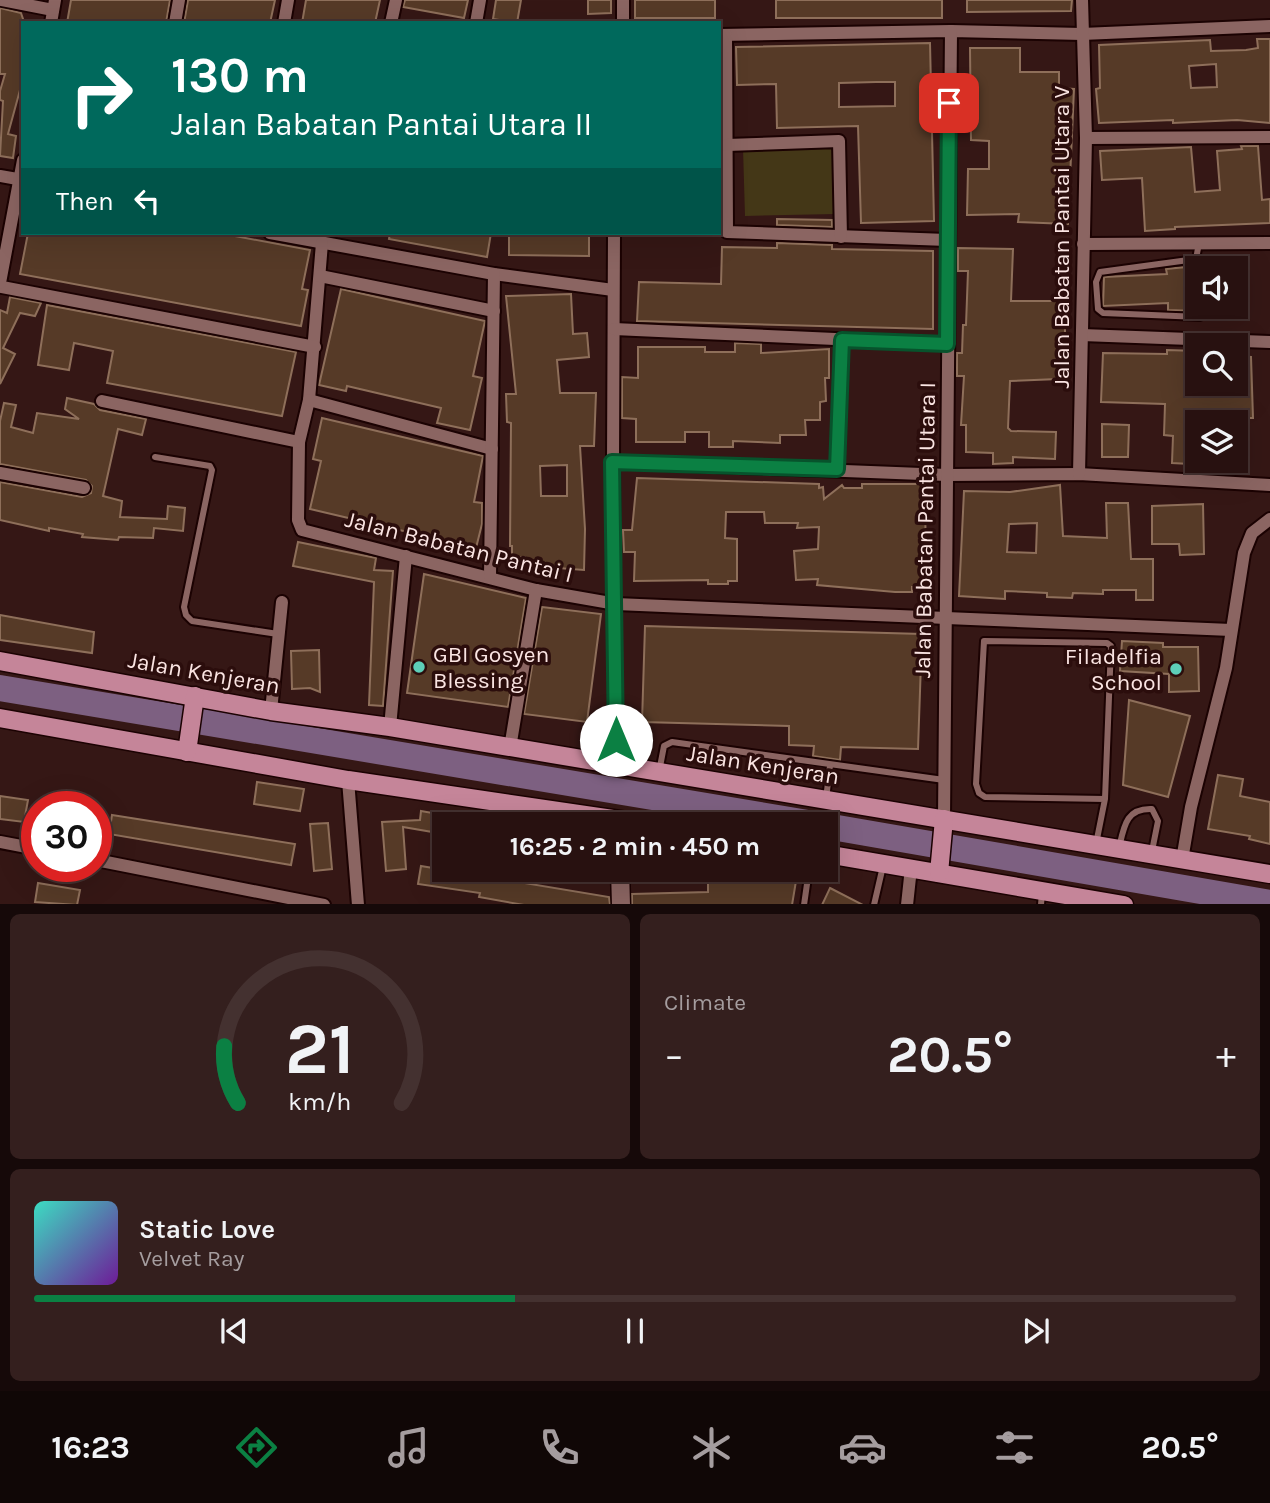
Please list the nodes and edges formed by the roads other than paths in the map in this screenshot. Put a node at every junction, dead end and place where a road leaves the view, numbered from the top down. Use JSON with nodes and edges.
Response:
{"nodes":[{"id":1,"x":2,"y":0,"type":"edge"},
{"id":2,"x":179,"y":0,"type":"edge"},
{"id":3,"x":288,"y":0,"type":"edge"},
{"id":4,"x":396,"y":0,"type":"edge"},
{"id":5,"x":480,"y":0,"type":"edge"},
{"id":6,"x":623,"y":0,"type":"edge"},
{"id":7,"x":1082,"y":0,"type":"edge"},
{"id":8,"x":53,"y":11,"type":"edge"},
{"id":9,"x":175,"y":21,"type":"edge"},
{"id":10,"x":284,"y":21,"type":"edge"},
{"id":11,"x":391,"y":21,"type":"edge"},
{"id":12,"x":476,"y":21,"type":"edge"},
{"id":13,"x":623,"y":21,"type":"edge"},
{"id":14,"x":1270,"y":26,"type":"edge"},
{"id":15,"x":951,"y":31,"type":"junction"},
{"id":16,"x":1082,"y":34,"type":"junction"},
{"id":17,"x":723,"y":35,"type":"edge"},
{"id":18,"x":1270,"y":137,"type":"edge"},
{"id":19,"x":1086,"y":138,"type":"junction"},
{"id":20,"x":727,"y":145,"type":"junction"},
{"id":21,"x":0,"y":176,"type":"edge"},
{"id":22,"x":21,"y":180,"type":"edge"},
{"id":23,"x":280,"y":235,"type":"edge"},
{"id":24,"x":614,"y":235,"type":"edge"},
{"id":25,"x":841,"y":237,"type":"junction"},
{"id":26,"x":947,"y":240,"type":"junction"},
{"id":27,"x":322,"y":243,"type":"junction"},
{"id":28,"x":1199,"y":243,"type":"junction"},
{"id":29,"x":1270,"y":243,"type":"edge"},
{"id":30,"x":1083,"y":244,"type":"junction"},
{"id":31,"x":1197,"y":256,"type":"edge"},
{"id":32,"x":1185,"y":260,"type":"edge"},
{"id":33,"x":495,"y":274,"type":"junction"},
{"id":34,"x":320,"y":276,"type":"junction"},
{"id":35,"x":0,"y":283,"type":"edge"},
{"id":36,"x":613,"y":289,"type":"junction"},
{"id":37,"x":494,"y":311,"type":"junction"},
{"id":38,"x":1185,"y":316,"type":"edge"},
{"id":39,"x":614,"y":329,"type":"junction"},
{"id":40,"x":1082,"y":335,"type":"junction"},
{"id":41,"x":842,"y":340,"type":"junction"},
{"id":42,"x":1270,"y":342,"type":"edge"},
{"id":43,"x":947,"y":344,"type":"junction"},
{"id":44,"x":315,"y":348,"type":"junction"},
{"id":45,"x":309,"y":400,"type":"junction"},
{"id":46,"x":102,"y":401,"type":"dead end"},
{"id":47,"x":299,"y":442,"type":"junction"},
{"id":48,"x":492,"y":449,"type":"junction"},
{"id":49,"x":155,"y":457,"type":"dead end"},
{"id":50,"x":612,"y":462,"type":"junction"},
{"id":51,"x":837,"y":469,"type":"junction"},
{"id":52,"x":0,"y":473,"type":"edge"},
{"id":53,"x":1079,"y":474,"type":"junction"},
{"id":54,"x":947,"y":475,"type":"junction"},
{"id":55,"x":1270,"y":485,"type":"edge"},
{"id":56,"x":84,"y":488,"type":"dead end"},
{"id":57,"x":1270,"y":519,"type":"edge"},
{"id":58,"x":406,"y":556,"type":"junction"},
{"id":59,"x":490,"y":576,"type":"junction"},
{"id":60,"x":536,"y":590,"type":"junction"},
{"id":61,"x":282,"y":603,"type":"dead end"},
{"id":62,"x":616,"y":604,"type":"junction"},
{"id":63,"x":945,"y":618,"type":"junction"},
{"id":64,"x":1231,"y":631,"type":"junction"},
{"id":65,"x":280,"y":634,"type":"junction"},
{"id":66,"x":0,"y":661,"type":"edge"},
{"id":67,"x":195,"y":698,"type":"junction"},
{"id":68,"x":271,"y":711,"type":"junction"},
{"id":69,"x":0,"y":718,"type":"edge"},
{"id":70,"x":390,"y":727,"type":"junction"},
{"id":71,"x":510,"y":748,"type":"junction"},
{"id":72,"x":187,"y":750,"type":"junction"},
{"id":73,"x":830,"y":766,"type":"junction"},
{"id":74,"x":616,"y":767,"type":"junction"},
{"id":75,"x":659,"y":773,"type":"junction"},
{"id":76,"x":348,"y":780,"type":"junction"},
{"id":77,"x":944,"y":780,"type":"junction"},
{"id":78,"x":1105,"y":799,"type":"junction"},
{"id":79,"x":826,"y":800,"type":"junction"},
{"id":80,"x":554,"y":812,"type":"edge"},
{"id":81,"x":944,"y":820,"type":"junction"},
{"id":82,"x":0,"y":842,"type":"edge"},
{"id":83,"x":21,"y":846,"type":"edge"},
{"id":84,"x":1096,"y":846,"type":"junction"},
{"id":85,"x":1118,"y":849,"type":"junction"},
{"id":86,"x":1151,"y":855,"type":"junction"},
{"id":87,"x":838,"y":856,"type":"edge"},
{"id":88,"x":1182,"y":860,"type":"junction"},
{"id":89,"x":112,"y":863,"type":"edge"},
{"id":90,"x":884,"y":864,"type":"junction"},
{"id":91,"x":911,"y":867,"type":"junction"},
{"id":92,"x":939,"y":871,"type":"junction"},
{"id":93,"x":1270,"y":874,"type":"edge"},
{"id":94,"x":620,"y":882,"type":"edge"},
{"id":95,"x":807,"y":882,"type":"edge"},
{"id":96,"x":1042,"y":897,"type":"edge"},
{"id":97,"x":319,"y":904,"type":"edge"},
{"id":98,"x":358,"y":904,"type":"edge"},
{"id":99,"x":621,"y":904,"type":"edge"},
{"id":100,"x":804,"y":904,"type":"edge"},
{"id":101,"x":874,"y":904,"type":"edge"},
{"id":102,"x":907,"y":904,"type":"edge"},
{"id":103,"x":1114,"y":904,"type":"edge"}],
"edges":[{"from":1,"to":8,"type":"street"},
{"from":2,"to":9,"type":"street"},
{"from":3,"to":10,"type":"street"},
{"from":4,"to":11,"type":"street"},
{"from":5,"to":12,"type":"street"},
{"from":6,"to":13,"type":"street"},
{"from":7,"to":16,"type":"street","name":"Jalan Babatan Pantai Utara V"},
{"from":14,"to":16,"type":"street"},
{"from":15,"to":16,"type":"street"},
{"from":15,"to":17,"type":"street"},
{"from":15,"to":26,"type":"street","name":"Jalan Babatan Pantai Utara I"},
{"from":16,"to":19,"type":"street","name":"Jalan Babatan Pantai Utara V"},
{"from":17,"to":20,"type":"street"},
{"from":18,"to":19,"type":"street"},
{"from":19,"to":30,"type":"street","name":"Jalan Babatan Pantai Utara V"},
{"from":20,"to":25,"type":"street"},
{"from":20,"to":25,"type":"street"},
{"from":21,"to":22,"type":"street"},
{"from":22,"to":35,"type":"street"},
{"from":23,"to":27,"type":"street"},
{"from":24,"to":36,"type":"street"},
{"from":25,"to":26,"type":"street"},
{"from":26,"to":43,"type":"street","name":"Jalan Babatan Pantai Utara I"},
{"from":27,"to":33,"type":"street"},
{"from":27,"to":34,"type":"street"},
{"from":28,"to":29,"type":"street"},
{"from":28,"to":30,"type":"street"},
{"from":28,"to":31,"type":"lane"},
{"from":30,"to":40,"type":"street","name":"Jalan Babatan Pantai Utara V"},
{"from":32,"to":38,"type":"lane"},
{"from":33,"to":36,"type":"street"},
{"from":33,"to":37,"type":"street"},
{"from":34,"to":37,"type":"street"},
{"from":34,"to":44,"type":"street"},
{"from":35,"to":44,"type":"street"},
{"from":36,"to":39,"type":"street"},
{"from":37,"to":48,"type":"street"},
{"from":39,"to":41,"type":"street"},
{"from":39,"to":50,"type":"street"},
{"from":40,"to":42,"type":"street"},
{"from":40,"to":53,"type":"street","name":"Jalan Babatan Pantai Utara V"},
{"from":41,"to":43,"type":"street"},
{"from":41,"to":51,"type":"street"},
{"from":43,"to":54,"type":"street","name":"Jalan Babatan Pantai Utara I"},
{"from":44,"to":45,"type":"street"},
{"from":45,"to":47,"type":"street"},
{"from":45,"to":48,"type":"street"},
{"from":46,"to":47,"type":"street"},
{"from":47,"to":58,"type":"street","name":"Jalan Babatan Pantai I"},
{"from":48,"to":59,"type":"street"},
{"from":49,"to":65,"type":"lane"},
{"from":50,"to":51,"type":"street"},
{"from":50,"to":62,"type":"street"},
{"from":51,"to":54,"type":"street"},
{"from":52,"to":56,"type":"street"},
{"from":53,"to":54,"type":"street"},
{"from":53,"to":55,"type":"street"},
{"from":54,"to":63,"type":"street","name":"Jalan Babatan Pantai Utara I"},
{"from":57,"to":64,"type":"street"},
{"from":58,"to":59,"type":"street","name":"Jalan Babatan Pantai I"},
{"from":58,"to":70,"type":"street"},
{"from":59,"to":60,"type":"street","name":"Jalan Babatan Pantai I"},
{"from":60,"to":62,"type":"street","name":"Jalan Babatan Pantai I"},
{"from":60,"to":71,"type":"street"},
{"from":61,"to":65,"type":"street"},
{"from":62,"to":63,"type":"street","name":"Jalan Babatan Pantai I"},
{"from":62,"to":74,"type":"street"},
{"from":63,"to":64,"type":"street","name":"Jalan Babatan Pantai I"},
{"from":63,"to":77,"type":"street","name":"Jalan Babatan Pantai Utara I"},
{"from":64,"to":88,"type":"street"},
{"from":65,"to":68,"type":"street"},
{"from":66,"to":67,"type":"main road","name":"Jalan Kenjeran"},
{"from":67,"to":68,"type":"main road","name":"Jalan Kenjeran"},
{"from":67,"to":72,"type":"main road"},
{"from":68,"to":70,"type":"main road","name":"Jalan Kenjeran"},
{"from":69,"to":72,"type":"main road"},
{"from":70,"to":71,"type":"main road","name":"Jalan Kenjeran"},
{"from":71,"to":74,"type":"main road","name":"Jalan Kenjeran"},
{"from":72,"to":76,"type":"main road"},
{"from":73,"to":75,"type":"lane"},
{"from":73,"to":77,"type":"lane"},
{"from":73,"to":79,"type":"lane"},
{"from":74,"to":75,"type":"main road","name":"Jalan Kenjeran"},
{"from":75,"to":79,"type":"main road","name":"Jalan Kenjeran"},
{"from":76,"to":80,"type":"main road"},
{"from":76,"to":98,"type":"street"},
{"from":77,"to":81,"type":"street","name":"Jalan Babatan Pantai Utara I"},
{"from":78,"to":78,"type":"lane"},
{"from":78,"to":84,"type":"lane"},
{"from":79,"to":81,"type":"main road","name":"Jalan Kenjeran"},
{"from":81,"to":84,"type":"main road","name":"Jalan Kenjeran"},
{"from":81,"to":92,"type":"main road"},
{"from":82,"to":83,"type":"street"},
{"from":84,"to":85,"type":"main road","name":"Jalan Kenjeran"},
{"from":85,"to":86,"type":"main road","name":"Jalan Kenjeran"},
{"from":85,"to":86,"type":"lane"},
{"from":86,"to":88,"type":"main road","name":"Jalan Kenjeran"},
{"from":87,"to":90,"type":"main road"},
{"from":88,"to":93,"type":"main road","name":"Jalan Kenjeran"},
{"from":89,"to":97,"type":"street"},
{"from":90,"to":91,"type":"main road"},
{"from":90,"to":101,"type":"lane"},
{"from":91,"to":92,"type":"main road"},
{"from":91,"to":102,"type":"street"},
{"from":92,"to":96,"type":"main road"},
{"from":94,"to":99,"type":"main road"},
{"from":95,"to":100,"type":"lane"},
{"from":96,"to":103,"type":"main road"}]}
